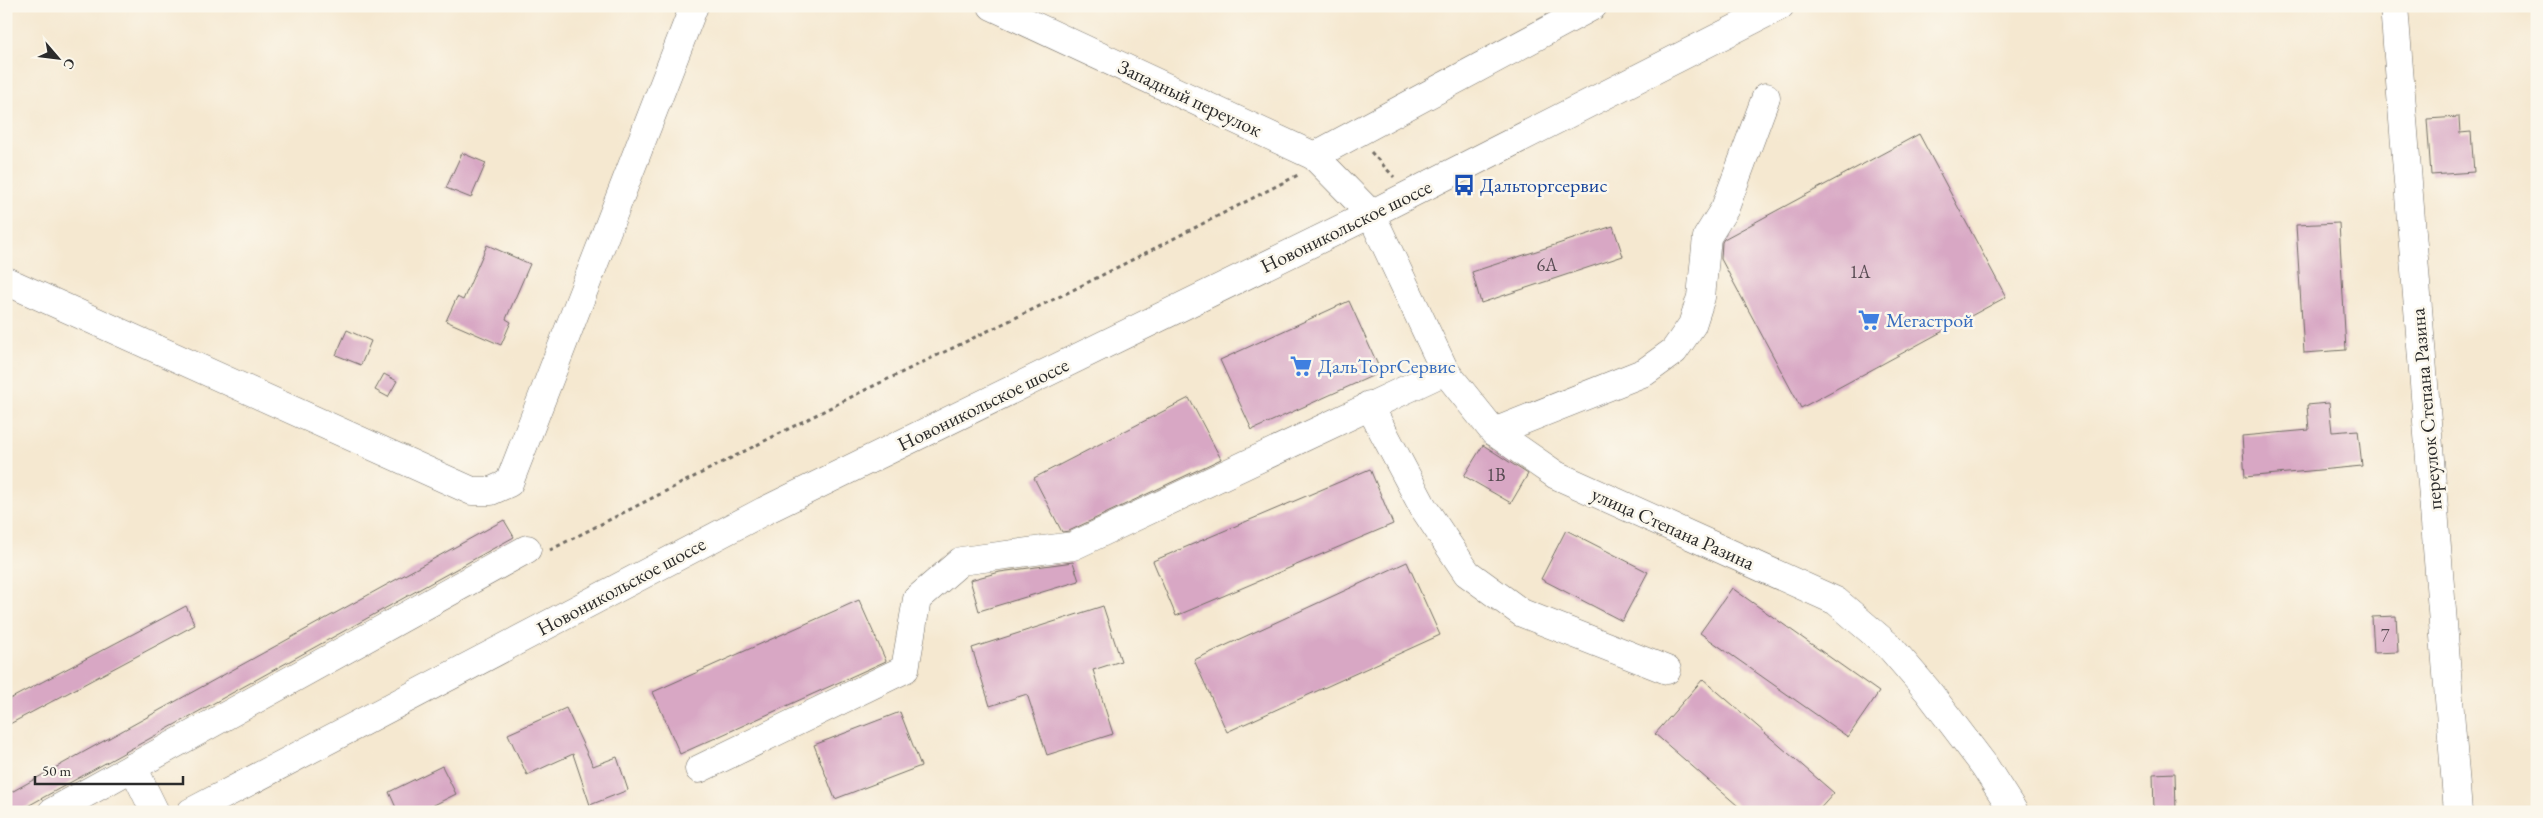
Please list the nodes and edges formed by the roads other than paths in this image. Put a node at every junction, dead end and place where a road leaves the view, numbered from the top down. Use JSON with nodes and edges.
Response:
{"nodes":[{"id":1,"x":694,"y":6,"type":"edge"},
{"id":2,"x":992,"y":6,"type":"edge"},
{"id":3,"x":1593,"y":6,"type":"edge"},
{"id":4,"x":1780,"y":6,"type":"edge"},
{"id":5,"x":2394,"y":6,"type":"edge"},
{"id":6,"x":1766,"y":97,"type":"dead end"},
{"id":7,"x":1318,"y":160,"type":"junction"},
{"id":8,"x":1371,"y":214,"type":"junction"},
{"id":9,"x":6,"y":281,"type":"edge"},
{"id":10,"x":1445,"y":371,"type":"junction"},
{"id":11,"x":1369,"y":405,"type":"junction"},
{"id":12,"x":1494,"y":432,"type":"junction"},
{"id":13,"x":538,"y":550,"type":"road end"},
{"id":14,"x":1667,"y":670,"type":"dead end"},
{"id":15,"x":133,"y":767,"type":"junction"},
{"id":16,"x":699,"y":769,"type":"dead end"},
{"id":17,"x":52,"y":812,"type":"edge"},
{"id":18,"x":155,"y":812,"type":"edge"},
{"id":19,"x":191,"y":812,"type":"edge"},
{"id":20,"x":2014,"y":812,"type":"edge"},
{"id":21,"x":2458,"y":812,"type":"edge"}],
"edges":[{"from":1,"to":9,"type":"main road"},
{"from":2,"to":7,"type":"main road","name":"Западный переулок"},
{"from":3,"to":7,"type":"main road"},
{"from":4,"to":8,"type":"main road","name":"Новоникольское шоссе"},
{"from":5,"to":21,"type":"main road","name":"переулок Степана Разина"},
{"from":6,"to":12,"type":"main road"},
{"from":7,"to":8,"type":"main road","name":"Западный переулок"},
{"from":8,"to":10,"type":"main road","name":"улица Степана Разина"},
{"from":8,"to":19,"type":"main road","name":"Новоникольское шоссе"},
{"from":10,"to":11,"type":"main road"},
{"from":10,"to":12,"type":"main road","name":"улица Степана Разина"},
{"from":11,"to":14,"type":"main road"},
{"from":11,"to":16,"type":"main road"},
{"from":12,"to":20,"type":"main road","name":"улица Степана Разина"},
{"from":13,"to":15,"type":"main road"},
{"from":15,"to":17,"type":"main road"},
{"from":15,"to":18,"type":"main road"}]}
